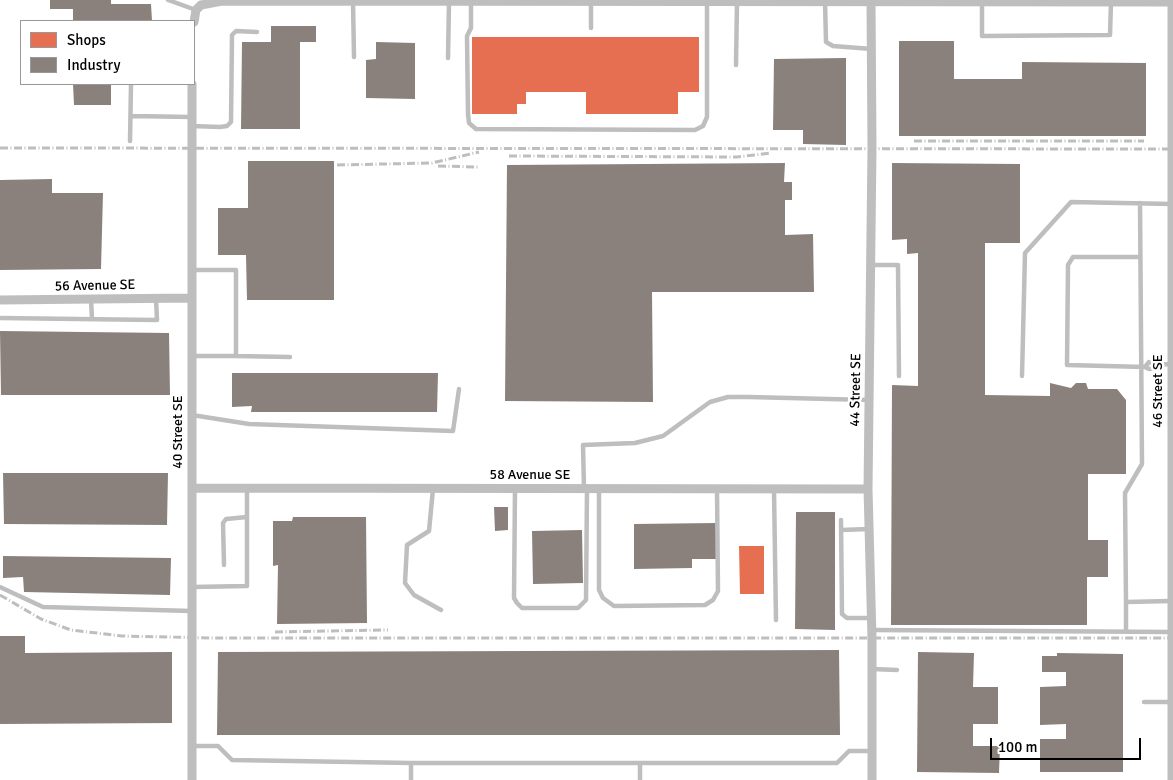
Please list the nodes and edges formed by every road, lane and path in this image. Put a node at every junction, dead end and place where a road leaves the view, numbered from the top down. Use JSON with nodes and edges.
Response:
{"nodes":[{"id":1,"x":168,"y":0,"type":"edge"},
{"id":2,"x":211,"y":1,"type":"edge"},
{"id":3,"x":330,"y":1,"type":"edge"},
{"id":4,"x":353,"y":1,"type":"edge"},
{"id":5,"x":449,"y":1,"type":"edge"},
{"id":6,"x":470,"y":1,"type":"edge"},
{"id":7,"x":519,"y":1,"type":"edge"},
{"id":8,"x":540,"y":1,"type":"edge"},
{"id":9,"x":591,"y":1,"type":"edge"},
{"id":10,"x":747,"y":1,"type":"edge"},
{"id":11,"x":825,"y":1,"type":"edge"},
{"id":12,"x":871,"y":1,"type":"edge"},
{"id":13,"x":708,"y":2,"type":"junction"},
{"id":14,"x":737,"y":2,"type":"junction"},
{"id":15,"x":1111,"y":2,"type":"junction"},
{"id":16,"x":1172,"y":2,"type":"edge"},
{"id":17,"x":982,"y":3,"type":"junction"},
{"id":18,"x":196,"y":10,"type":"junction"},
{"id":19,"x":194,"y":20,"type":"edge"},
{"id":20,"x":591,"y":28,"type":"dead end"},
{"id":21,"x":257,"y":32,"type":"dead end"},
{"id":22,"x":872,"y":49,"type":"junction"},
{"id":23,"x":354,"y":57,"type":"dead end"},
{"id":24,"x":448,"y":58,"type":"dead end"},
{"id":25,"x":736,"y":65,"type":"dead end"},
{"id":26,"x":131,"y":85,"type":"edge"},
{"id":27,"x":192,"y":85,"type":"edge"},
{"id":28,"x":1172,"y":94,"type":"edge"},
{"id":29,"x":131,"y":116,"type":"junction"},
{"id":30,"x":192,"y":122,"type":"junction"},
{"id":31,"x":130,"y":141,"type":"dead end"},
{"id":32,"x":1172,"y":188,"type":"edge"},
{"id":33,"x":1140,"y":203,"type":"junction"},
{"id":34,"x":1172,"y":204,"type":"edge"},
{"id":35,"x":1140,"y":257,"type":"junction"},
{"id":36,"x":1172,"y":261,"type":"edge"},
{"id":37,"x":871,"y":265,"type":"junction"},
{"id":38,"x":192,"y":270,"type":"junction"},
{"id":39,"x":191,"y":298,"type":"junction"},
{"id":40,"x":156,"y":299,"type":"junction"},
{"id":41,"x":0,"y":300,"type":"edge"},
{"id":42,"x":91,"y":300,"type":"junction"},
{"id":43,"x":0,"y":318,"type":"edge"},
{"id":44,"x":92,"y":319,"type":"junction"},
{"id":45,"x":192,"y":356,"type":"junction"},
{"id":46,"x":236,"y":356,"type":"junction"},
{"id":47,"x":290,"y":357,"type":"dead end"},
{"id":48,"x":1171,"y":364,"type":"junction"},
{"id":49,"x":1143,"y":366,"type":"junction"},
{"id":50,"x":899,"y":376,"type":"dead end"},
{"id":51,"x":1022,"y":376,"type":"dead end"},
{"id":52,"x":459,"y":389,"type":"dead end"},
{"id":53,"x":869,"y":400,"type":"junction"},
{"id":54,"x":1172,"y":405,"type":"edge"},
{"id":55,"x":192,"y":416,"type":"junction"},
{"id":56,"x":192,"y":488,"type":"junction"},
{"id":57,"x":433,"y":489,"type":"junction"},
{"id":58,"x":515,"y":489,"type":"junction"},
{"id":59,"x":586,"y":489,"type":"junction"},
{"id":60,"x":599,"y":489,"type":"junction"},
{"id":61,"x":868,"y":489,"type":"junction"},
{"id":62,"x":247,"y":490,"type":"junction"},
{"id":63,"x":717,"y":490,"type":"junction"},
{"id":64,"x":774,"y":490,"type":"junction"},
{"id":65,"x":1172,"y":509,"type":"edge"},
{"id":66,"x":247,"y":517,"type":"junction"},
{"id":67,"x":841,"y":520,"type":"dead end"},
{"id":68,"x":869,"y":529,"type":"junction"},
{"id":69,"x":841,"y":530,"type":"junction"},
{"id":70,"x":224,"y":565,"type":"dead end"},
{"id":71,"x":192,"y":587,"type":"junction"},
{"id":72,"x":0,"y":588,"type":"edge"},
{"id":73,"x":1172,"y":589,"type":"edge"},
{"id":74,"x":1171,"y":601,"type":"junction"},
{"id":75,"x":1126,"y":602,"type":"junction"},
{"id":76,"x":441,"y":610,"type":"dead end"},
{"id":77,"x":192,"y":612,"type":"junction"},
{"id":78,"x":872,"y":618,"type":"junction"},
{"id":79,"x":776,"y":620,"type":"dead end"},
{"id":80,"x":872,"y":630,"type":"junction"},
{"id":81,"x":1126,"y":631,"type":"junction"},
{"id":82,"x":1171,"y":632,"type":"junction"},
{"id":83,"x":872,"y":670,"type":"junction"},
{"id":84,"x":897,"y":670,"type":"dead end"},
{"id":85,"x":1144,"y":702,"type":"dead end"},
{"id":86,"x":1172,"y":702,"type":"edge"},
{"id":87,"x":192,"y":746,"type":"junction"},
{"id":88,"x":872,"y":751,"type":"junction"},
{"id":89,"x":410,"y":762,"type":"junction"},
{"id":90,"x":640,"y":764,"type":"junction"},
{"id":91,"x":192,"y":780,"type":"edge"},
{"id":92,"x":411,"y":780,"type":"edge"},
{"id":93,"x":640,"y":780,"type":"edge"},
{"id":94,"x":872,"y":780,"type":"edge"},
{"id":95,"x":1172,"y":780,"type":"edge"}],
"edges":[{"from":1,"to":18,"type":"lane"},
{"from":2,"to":3,"type":"street"},
{"from":2,"to":18,"type":"street"},
{"from":3,"to":4,"type":"street"},
{"from":4,"to":5,"type":"street"},
{"from":4,"to":23,"type":"lane"},
{"from":5,"to":6,"type":"street"},
{"from":5,"to":24,"type":"lane"},
{"from":6,"to":7,"type":"street"},
{"from":6,"to":13,"type":"lane"},
{"from":7,"to":8,"type":"street"},
{"from":8,"to":9,"type":"street"},
{"from":9,"to":13,"type":"street"},
{"from":9,"to":20,"type":"lane"},
{"from":10,"to":11,"type":"street"},
{"from":10,"to":14,"type":"street"},
{"from":11,"to":12,"type":"street"},
{"from":11,"to":22,"type":"lane"},
{"from":12,"to":17,"type":"street"},
{"from":12,"to":22,"type":"street","name":"44 Street SE"},
{"from":13,"to":14,"type":"street"},
{"from":14,"to":25,"type":"lane"},
{"from":15,"to":16,"type":"street"},
{"from":15,"to":17,"type":"street"},
{"from":15,"to":17,"type":"lane"},
{"from":16,"to":28,"type":"street","name":"46 Street SE"},
{"from":18,"to":19,"type":"street"},
{"from":21,"to":30,"type":"lane"},
{"from":22,"to":37,"type":"street","name":"44 Street SE"},
{"from":26,"to":29,"type":"lane"},
{"from":27,"to":30,"type":"street","name":"40 Street SE"},
{"from":28,"to":32,"type":"street","name":"46 Street SE"},
{"from":29,"to":30,"type":"lane"},
{"from":29,"to":31,"type":"lane"},
{"from":30,"to":38,"type":"street","name":"40 Street SE"},
{"from":32,"to":34,"type":"street","name":"46 Street SE"},
{"from":33,"to":34,"type":"lane"},
{"from":33,"to":35,"type":"lane"},
{"from":33,"to":51,"type":"lane"},
{"from":34,"to":36,"type":"street","name":"46 Street SE"},
{"from":35,"to":49,"type":"lane"},
{"from":35,"to":49,"type":"lane"},
{"from":36,"to":48,"type":"street","name":"46 Street SE"},
{"from":37,"to":50,"type":"lane"},
{"from":37,"to":53,"type":"street","name":"44 Street SE"},
{"from":38,"to":39,"type":"street","name":"40 Street SE"},
{"from":38,"to":46,"type":"lane"},
{"from":39,"to":40,"type":"street","name":"56 Avenue SE"},
{"from":39,"to":45,"type":"street","name":"40 Street SE"},
{"from":40,"to":42,"type":"street","name":"56 Avenue SE"},
{"from":40,"to":44,"type":"lane"},
{"from":41,"to":42,"type":"street","name":"56 Avenue SE"},
{"from":42,"to":44,"type":"lane"},
{"from":43,"to":44,"type":"lane"},
{"from":45,"to":46,"type":"lane"},
{"from":45,"to":55,"type":"street","name":"40 Street SE"},
{"from":46,"to":47,"type":"lane"},
{"from":48,"to":49,"type":"lane"},
{"from":48,"to":54,"type":"street","name":"46 Street SE"},
{"from":49,"to":75,"type":"lane"},
{"from":52,"to":55,"type":"lane"},
{"from":53,"to":59,"type":"lane"},
{"from":53,"to":61,"type":"street","name":"44 Street SE"},
{"from":54,"to":65,"type":"street","name":"46 Street SE"},
{"from":55,"to":56,"type":"street","name":"40 Street SE"},
{"from":56,"to":62,"type":"street","name":"58 Avenue SE"},
{"from":56,"to":71,"type":"street","name":"40 Street SE"},
{"from":57,"to":58,"type":"street","name":"58 Avenue SE"},
{"from":57,"to":62,"type":"street","name":"58 Avenue SE"},
{"from":57,"to":76,"type":"lane"},
{"from":58,"to":59,"type":"street","name":"58 Avenue SE"},
{"from":58,"to":59,"type":"lane"},
{"from":59,"to":60,"type":"street","name":"58 Avenue SE"},
{"from":60,"to":63,"type":"street","name":"58 Avenue SE"},
{"from":60,"to":63,"type":"lane"},
{"from":61,"to":64,"type":"street","name":"58 Avenue SE"},
{"from":61,"to":68,"type":"street","name":"44 Street SE"},
{"from":62,"to":66,"type":"lane"},
{"from":63,"to":64,"type":"street","name":"58 Avenue SE"},
{"from":64,"to":79,"type":"lane"},
{"from":65,"to":73,"type":"street","name":"46 Street SE"},
{"from":66,"to":70,"type":"lane"},
{"from":66,"to":71,"type":"lane"},
{"from":67,"to":69,"type":"lane"},
{"from":68,"to":69,"type":"lane"},
{"from":68,"to":78,"type":"street","name":"44 Street SE"},
{"from":69,"to":78,"type":"lane"},
{"from":71,"to":77,"type":"street","name":"40 Street SE"},
{"from":72,"to":77,"type":"lane"},
{"from":73,"to":74,"type":"street","name":"46 Street SE"},
{"from":74,"to":75,"type":"lane"},
{"from":74,"to":82,"type":"street","name":"46 Street SE"},
{"from":75,"to":81,"type":"lane"},
{"from":77,"to":87,"type":"street","name":"40 Street SE"},
{"from":78,"to":80,"type":"street","name":"44 Street SE"},
{"from":80,"to":81,"type":"lane"},
{"from":80,"to":83,"type":"street","name":"44 Street SE"},
{"from":81,"to":82,"type":"lane"},
{"from":82,"to":86,"type":"street","name":"46 Street SE"},
{"from":83,"to":84,"type":"lane"},
{"from":83,"to":88,"type":"street","name":"44 Street SE"},
{"from":85,"to":86,"type":"lane"},
{"from":86,"to":95,"type":"street","name":"46 Street SE"},
{"from":87,"to":89,"type":"lane"},
{"from":87,"to":91,"type":"street","name":"40 Street SE"},
{"from":88,"to":90,"type":"lane"},
{"from":88,"to":94,"type":"street","name":"44 Street SE"},
{"from":89,"to":90,"type":"lane"},
{"from":89,"to":92,"type":"lane"},
{"from":90,"to":93,"type":"lane"}]}
